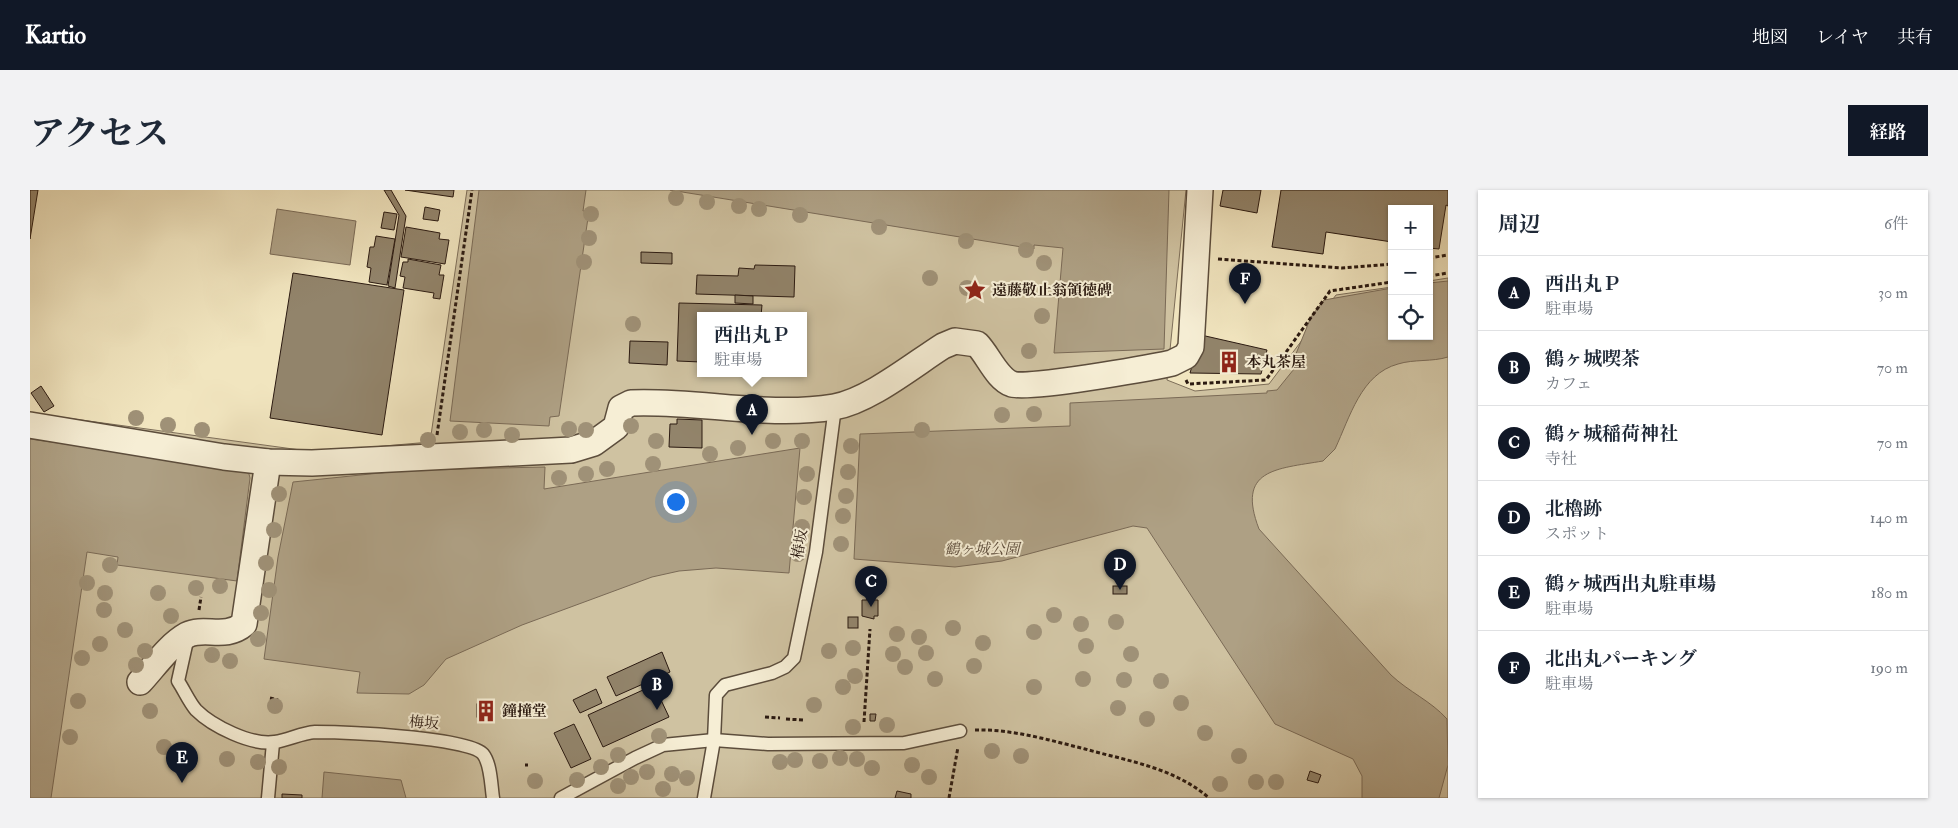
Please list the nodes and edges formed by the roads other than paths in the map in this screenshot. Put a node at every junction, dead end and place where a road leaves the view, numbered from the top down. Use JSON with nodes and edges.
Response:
{"nodes":[{"id":1,"x":1200,"y":190,"type":"edge"},
{"id":2,"x":835,"y":407,"type":"junction"},
{"id":3,"x":30,"y":425,"type":"edge"},
{"id":4,"x":268,"y":462,"type":"junction"},
{"id":5,"x":194,"y":624,"type":"junction"},
{"id":6,"x":140,"y":682,"type":"dead end"},
{"id":7,"x":960,"y":731,"type":"road end"},
{"id":8,"x":714,"y":740,"type":"junction"},
{"id":9,"x":273,"y":742,"type":"junction"},
{"id":10,"x":268,"y":798,"type":"edge"},
{"id":11,"x":493,"y":798,"type":"edge"},
{"id":12,"x":561,"y":798,"type":"edge"},
{"id":13,"x":704,"y":798,"type":"edge"}],
"edges":[{"from":1,"to":2,"type":"street"},
{"from":2,"to":4,"type":"street"},
{"from":2,"to":8,"type":"lane","name":"椿坂"},
{"from":3,"to":4,"type":"street"},
{"from":4,"to":5,"type":"street"},
{"from":5,"to":6,"type":"street"},
{"from":5,"to":9,"type":"lane"},
{"from":7,"to":8,"type":"lane"},
{"from":8,"to":12,"type":"lane"},
{"from":8,"to":13,"type":"lane","name":"椿坂"},
{"from":9,"to":10,"type":"lane"},
{"from":9,"to":11,"type":"lane","name":"梅坂"}]}
